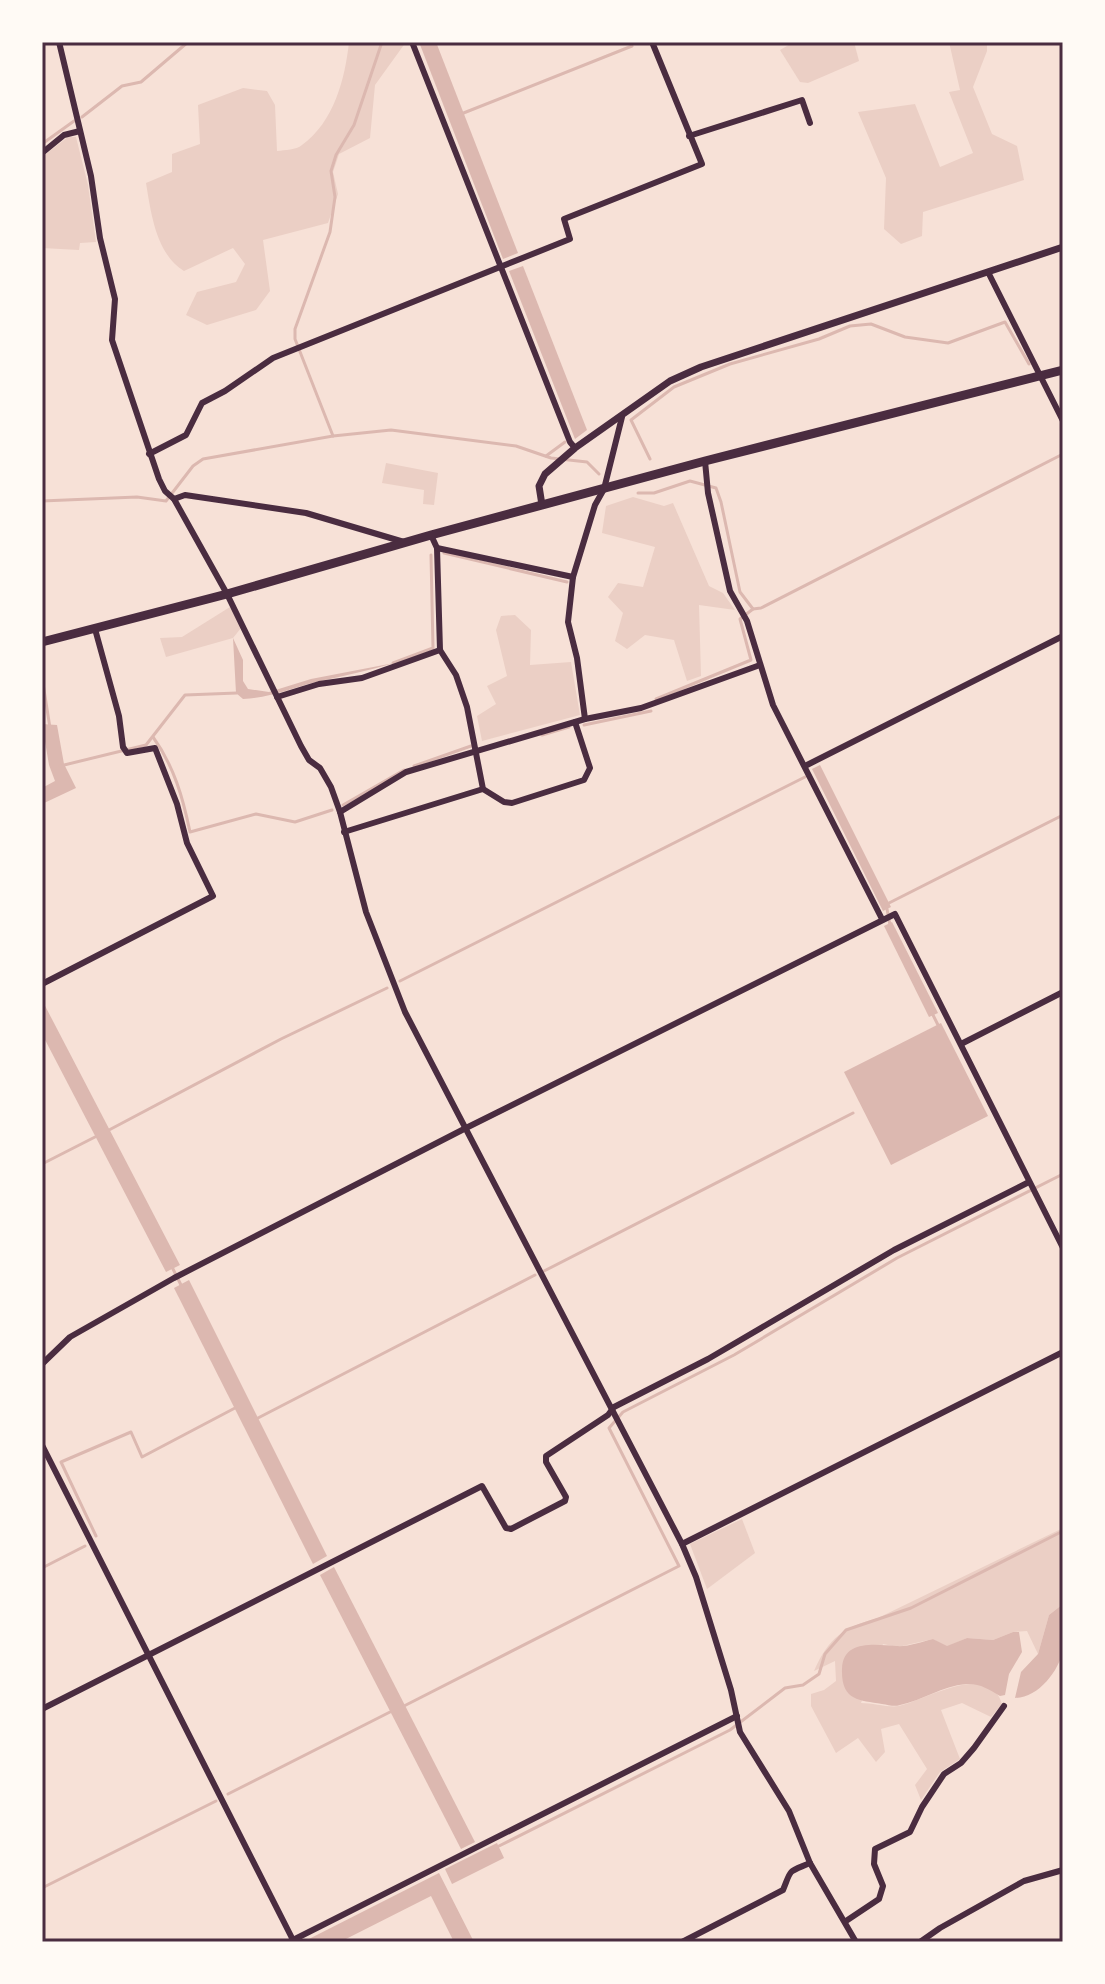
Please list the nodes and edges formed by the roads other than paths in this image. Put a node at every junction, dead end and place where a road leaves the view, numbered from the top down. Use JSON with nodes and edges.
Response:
{"nodes":[{"id":1,"x":59,"y":42,"type":"edge"},
{"id":2,"x":412,"y":42,"type":"edge"},
{"id":3,"x":652,"y":42,"type":"edge"},
{"id":4,"x":810,"y":123,"type":"dead end"},
{"id":5,"x":80,"y":131,"type":"junction"},
{"id":6,"x":689,"y":136,"type":"junction"},
{"id":7,"x":42,"y":153,"type":"edge"},
{"id":8,"x":1063,"y":247,"type":"edge"},
{"id":9,"x":501,"y":266,"type":"junction"},
{"id":10,"x":988,"y":272,"type":"junction"},
{"id":11,"x":1063,"y":370,"type":"edge"},
{"id":12,"x":1040,"y":375,"type":"junction"},
{"id":13,"x":622,"y":417,"type":"junction"},
{"id":14,"x":1063,"y":421,"type":"edge"},
{"id":15,"x":575,"y":448,"type":"junction"},
{"id":16,"x":149,"y":454,"type":"junction"},
{"id":17,"x":705,"y":461,"type":"junction"},
{"id":18,"x":604,"y":489,"type":"junction"},
{"id":19,"x":174,"y":499,"type":"junction"},
{"id":20,"x":542,"y":505,"type":"junction"},
{"id":21,"x":431,"y":535,"type":"junction"},
{"id":22,"x":404,"y":542,"type":"junction"},
{"id":23,"x":437,"y":548,"type":"junction"},
{"id":24,"x":573,"y":577,"type":"junction"},
{"id":25,"x":227,"y":594,"type":"junction"},
{"id":26,"x":95,"y":629,"type":"junction"},
{"id":27,"x":1063,"y":636,"type":"edge"},
{"id":28,"x":42,"y":642,"type":"edge"},
{"id":29,"x":440,"y":650,"type":"junction"},
{"id":30,"x":760,"y":665,"type":"junction"},
{"id":31,"x":277,"y":697,"type":"junction"},
{"id":32,"x":585,"y":719,"type":"junction"},
{"id":33,"x":575,"y":722,"type":"junction"},
{"id":34,"x":476,"y":749,"type":"junction"},
{"id":35,"x":805,"y":766,"type":"junction"},
{"id":36,"x":483,"y":789,"type":"junction"},
{"id":37,"x":340,"y":812,"type":"junction"},
{"id":38,"x":344,"y":832,"type":"junction"},
{"id":39,"x":886,"y":917,"type":"junction"},
{"id":40,"x":42,"y":984,"type":"edge"},
{"id":41,"x":1063,"y":992,"type":"edge"},
{"id":42,"x":961,"y":1044,"type":"junction"},
{"id":43,"x":466,"y":1128,"type":"junction"},
{"id":44,"x":1029,"y":1182,"type":"junction"},
{"id":45,"x":1063,"y":1248,"type":"edge"},
{"id":46,"x":1063,"y":1352,"type":"edge"},
{"id":47,"x":42,"y":1364,"type":"edge"},
{"id":48,"x":613,"y":1412,"type":"junction"},
{"id":49,"x":42,"y":1445,"type":"edge"},
{"id":50,"x":682,"y":1544,"type":"junction"},
{"id":51,"x":149,"y":1655,"type":"junction"},
{"id":52,"x":1004,"y":1706,"type":"dead end"},
{"id":53,"x":42,"y":1709,"type":"edge"},
{"id":54,"x":737,"y":1716,"type":"junction"},
{"id":55,"x":810,"y":1863,"type":"junction"},
{"id":56,"x":1063,"y":1870,"type":"edge"},
{"id":57,"x":846,"y":1921,"type":"junction"},
{"id":58,"x":292,"y":1941,"type":"edge"},
{"id":59,"x":682,"y":1942,"type":"edge"},
{"id":60,"x":856,"y":1942,"type":"edge"},
{"id":61,"x":920,"y":1942,"type":"edge"}],
"edges":[{"from":1,"to":5,"type":"street"},
{"from":2,"to":9,"type":"street"},
{"from":3,"to":6,"type":"street"},
{"from":4,"to":6,"type":"street"},
{"from":5,"to":7,"type":"street"},
{"from":5,"to":16,"type":"street"},
{"from":6,"to":9,"type":"street"},
{"from":8,"to":10,"type":"street"},
{"from":9,"to":15,"type":"street"},
{"from":9,"to":16,"type":"street"},
{"from":10,"to":12,"type":"street"},
{"from":10,"to":13,"type":"street"},
{"from":11,"to":12,"type":"main road"},
{"from":12,"to":14,"type":"street"},
{"from":12,"to":17,"type":"main road"},
{"from":13,"to":15,"type":"street"},
{"from":13,"to":18,"type":"street"},
{"from":15,"to":20,"type":"street"},
{"from":16,"to":19,"type":"street"},
{"from":17,"to":18,"type":"main road"},
{"from":17,"to":30,"type":"street"},
{"from":18,"to":20,"type":"main road"},
{"from":18,"to":24,"type":"street"},
{"from":19,"to":22,"type":"street"},
{"from":19,"to":25,"type":"street"},
{"from":20,"to":21,"type":"main road"},
{"from":21,"to":22,"type":"main road"},
{"from":21,"to":23,"type":"street"},
{"from":22,"to":25,"type":"main road"},
{"from":23,"to":24,"type":"street"},
{"from":23,"to":29,"type":"street"},
{"from":24,"to":32,"type":"street"},
{"from":25,"to":26,"type":"main road"},
{"from":25,"to":31,"type":"street"},
{"from":26,"to":28,"type":"main road"},
{"from":26,"to":40,"type":"street"},
{"from":27,"to":35,"type":"street"},
{"from":29,"to":31,"type":"street"},
{"from":29,"to":34,"type":"street"},
{"from":30,"to":32,"type":"street"},
{"from":30,"to":35,"type":"street"},
{"from":31,"to":37,"type":"street"},
{"from":32,"to":33,"type":"street"},
{"from":33,"to":34,"type":"street"},
{"from":33,"to":36,"type":"street"},
{"from":34,"to":36,"type":"street"},
{"from":34,"to":37,"type":"street"},
{"from":35,"to":39,"type":"street"},
{"from":36,"to":38,"type":"street"},
{"from":37,"to":38,"type":"street"},
{"from":38,"to":43,"type":"street"},
{"from":39,"to":42,"type":"street"},
{"from":39,"to":43,"type":"street"},
{"from":41,"to":42,"type":"street"},
{"from":42,"to":44,"type":"street"},
{"from":43,"to":47,"type":"street"},
{"from":43,"to":48,"type":"street"},
{"from":44,"to":45,"type":"street"},
{"from":44,"to":48,"type":"street"},
{"from":46,"to":50,"type":"street"},
{"from":48,"to":50,"type":"street"},
{"from":48,"to":51,"type":"street"},
{"from":49,"to":51,"type":"street"},
{"from":50,"to":54,"type":"street"},
{"from":51,"to":53,"type":"street"},
{"from":51,"to":58,"type":"street"},
{"from":52,"to":57,"type":"street"},
{"from":54,"to":55,"type":"street"},
{"from":54,"to":58,"type":"street"},
{"from":55,"to":57,"type":"street"},
{"from":55,"to":59,"type":"street"},
{"from":56,"to":61,"type":"street"},
{"from":57,"to":60,"type":"street"}]}
